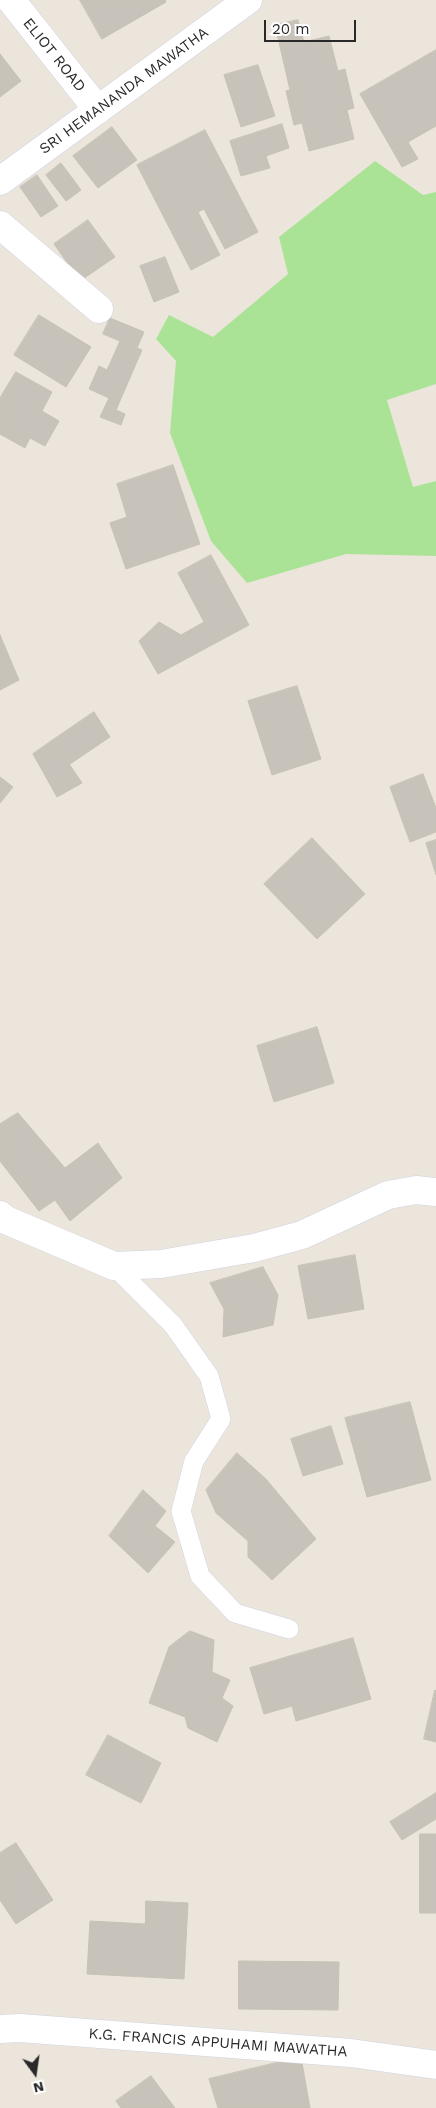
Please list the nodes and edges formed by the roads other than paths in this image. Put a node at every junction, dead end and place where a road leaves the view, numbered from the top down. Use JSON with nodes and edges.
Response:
{"nodes":[{"id":1,"x":11,"y":0,"type":"edge"},
{"id":2,"x":248,"y":0,"type":"edge"},
{"id":3,"x":98,"y":110,"type":"junction"},
{"id":4,"x":0,"y":181,"type":"edge"},
{"id":5,"x":0,"y":225,"type":"edge"},
{"id":6,"x":100,"y":309,"type":"dead end"},
{"id":7,"x":436,"y":1192,"type":"edge"},
{"id":8,"x":0,"y":1215,"type":"edge"},
{"id":9,"x":114,"y":1266,"type":"junction"},
{"id":10,"x":289,"y":1629,"type":"dead end"},
{"id":11,"x":0,"y":2029,"type":"edge"},
{"id":12,"x":436,"y":2065,"type":"edge"}],
"edges":[{"from":1,"to":3,"type":"street","name":"ELIOT ROAD"},
{"from":2,"to":3,"type":"street","name":"SRI HEMANANDA MAWATHA"},
{"from":3,"to":4,"type":"street","name":"SRI HEMANANDA MAWATHA"},
{"from":5,"to":6,"type":"street"},
{"from":7,"to":9,"type":"street"},
{"from":8,"to":9,"type":"street"},
{"from":9,"to":10,"type":"lane"},
{"from":11,"to":12,"type":"street","name":"K.G. FRANCIS APPUHAMI MAWATHA"}]}
